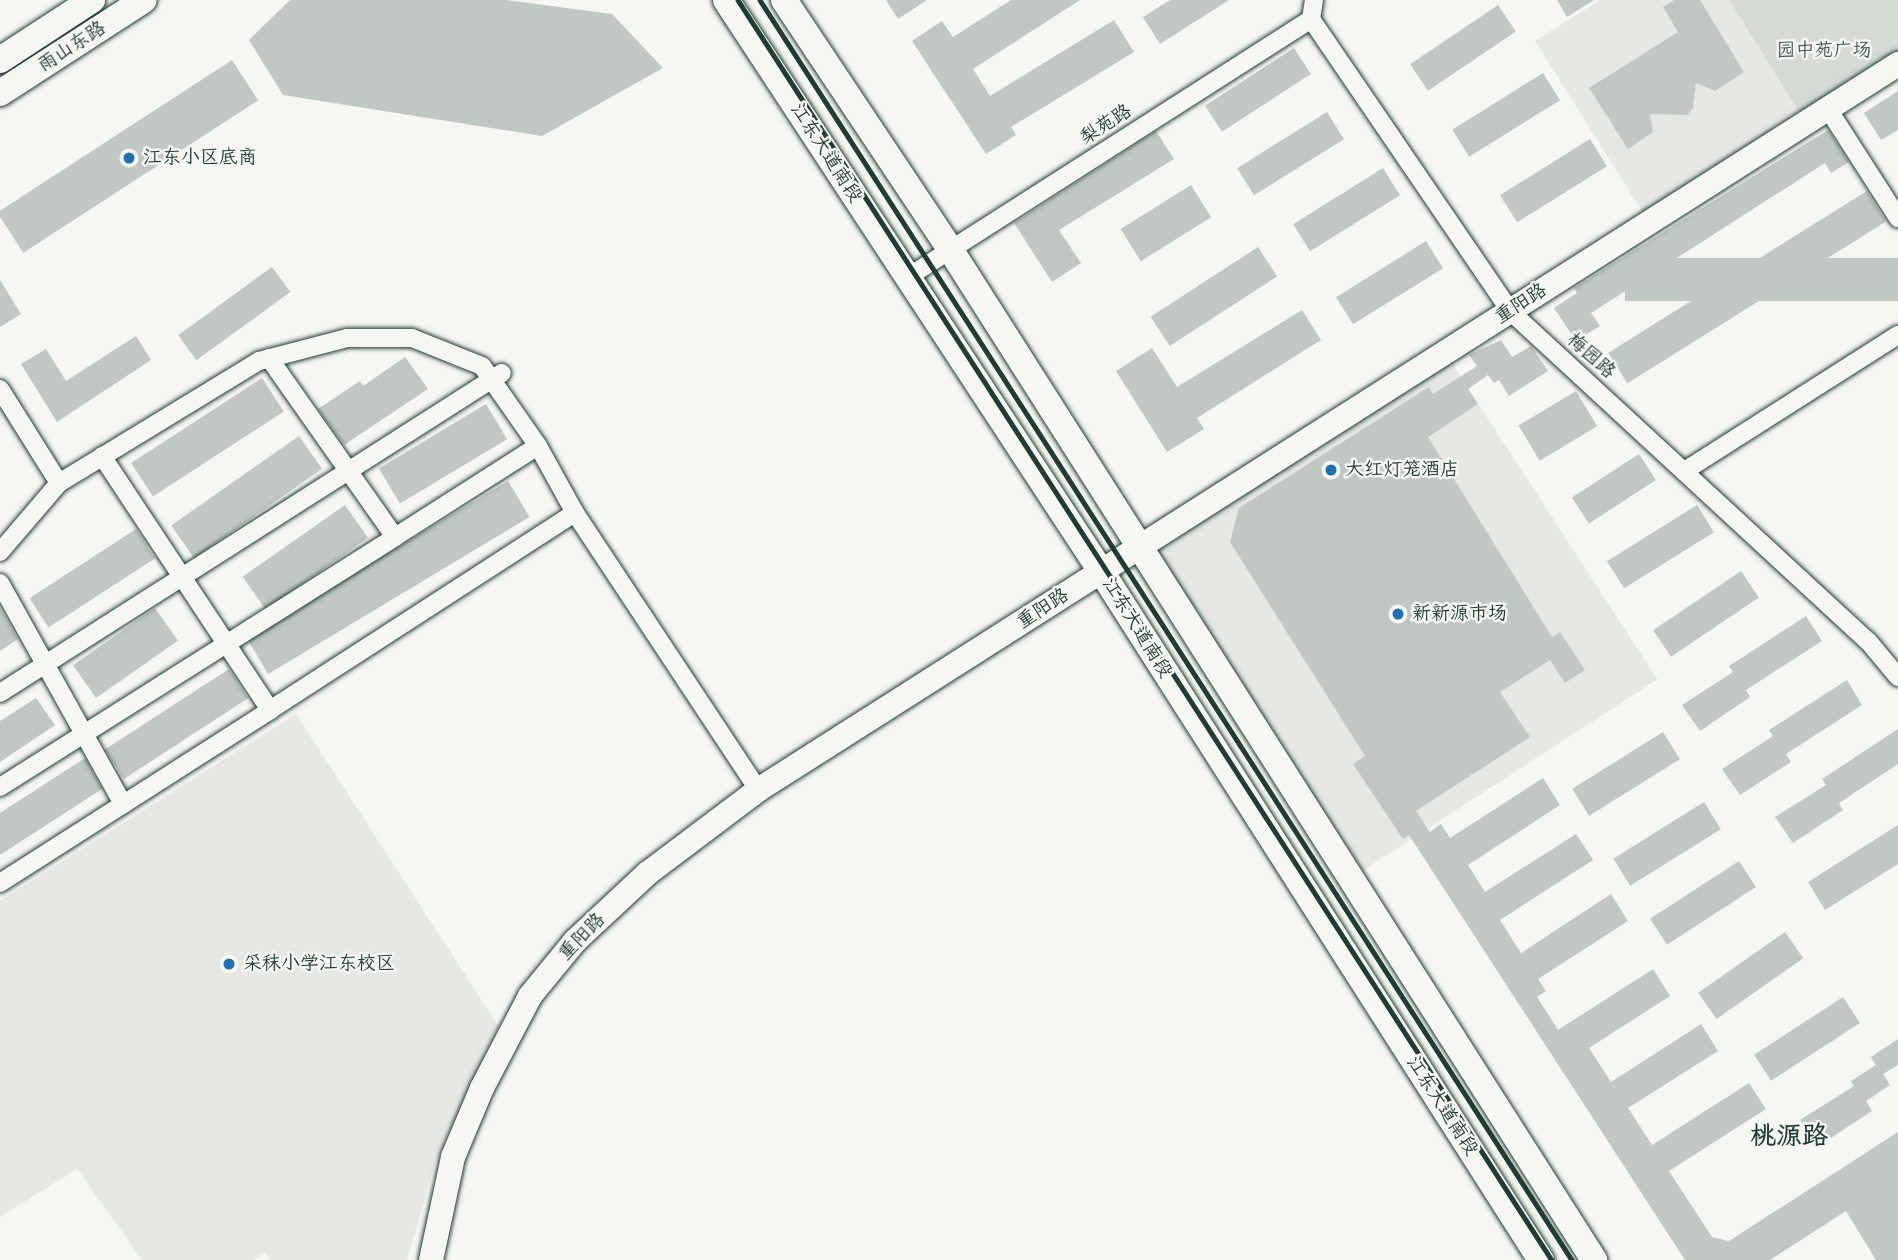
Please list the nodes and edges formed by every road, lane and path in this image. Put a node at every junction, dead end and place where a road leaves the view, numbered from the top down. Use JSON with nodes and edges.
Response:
{"nodes":[{"id":1,"x":92,"y":0,"type":"edge"},
{"id":2,"x":144,"y":0,"type":"edge"},
{"id":3,"x":726,"y":0,"type":"edge"},
{"id":4,"x":784,"y":0,"type":"edge"},
{"id":5,"x":1314,"y":0,"type":"edge"},
{"id":6,"x":1311,"y":19,"type":"junction"},
{"id":7,"x":0,"y":60,"type":"edge"},
{"id":8,"x":1898,"y":64,"type":"edge"},
{"id":9,"x":0,"y":93,"type":"edge"},
{"id":10,"x":1828,"y":109,"type":"junction"},
{"id":11,"x":1898,"y":218,"type":"edge"},
{"id":12,"x":950,"y":249,"type":"junction"},
{"id":13,"x":908,"y":277,"type":"junction"},
{"id":14,"x":1510,"y":311,"type":"junction"},
{"id":15,"x":1898,"y":335,"type":"edge"},
{"id":16,"x":270,"y":358,"type":"junction"},
{"id":17,"x":497,"y":377,"type":"junction"},
{"id":18,"x":0,"y":389,"type":"edge"},
{"id":19,"x":538,"y":446,"type":"junction"},
{"id":20,"x":102,"y":456,"type":"junction"},
{"id":21,"x":347,"y":468,"type":"junction"},
{"id":22,"x":1686,"y":470,"type":"junction"},
{"id":23,"x":59,"y":483,"type":"junction"},
{"id":24,"x":575,"y":513,"type":"junction"},
{"id":25,"x":395,"y":537,"type":"junction"},
{"id":26,"x":1139,"y":547,"type":"junction"},
{"id":27,"x":0,"y":552,"type":"edge"},
{"id":28,"x":1101,"y":571,"type":"junction"},
{"id":29,"x":181,"y":575,"type":"junction"},
{"id":30,"x":0,"y":583,"type":"edge"},
{"id":31,"x":228,"y":645,"type":"junction"},
{"id":32,"x":43,"y":664,"type":"junction"},
{"id":33,"x":1898,"y":677,"type":"edge"},
{"id":34,"x":0,"y":693,"type":"edge"},
{"id":35,"x":270,"y":710,"type":"junction"},
{"id":36,"x":0,"y":787,"type":"edge"},
{"id":37,"x":758,"y":790,"type":"junction"},
{"id":38,"x":123,"y":804,"type":"junction"},
{"id":39,"x":0,"y":883,"type":"edge"},
{"id":40,"x":431,"y":1260,"type":"edge"},
{"id":41,"x":1541,"y":1260,"type":"edge"},
{"id":42,"x":1594,"y":1260,"type":"edge"}],
"edges":[{"from":1,"to":7,"type":"main road","name":"雨山东路"},
{"from":2,"to":9,"type":"main road","name":"雨山东路"},
{"from":3,"to":13,"type":"main road","name":"江东大道南段"},
{"from":4,"to":12,"type":"main road"},
{"from":5,"to":6,"type":"street"},
{"from":6,"to":12,"type":"street","name":"梨苑路"},
{"from":6,"to":14,"type":"street","name":"梅园路"},
{"from":8,"to":10,"type":"street","name":"重阳路"},
{"from":10,"to":11,"type":"street"},
{"from":10,"to":14,"type":"street","name":"重阳路"},
{"from":12,"to":13,"type":"street","name":"梨苑路"},
{"from":12,"to":26,"type":"main road"},
{"from":13,"to":28,"type":"main road","name":"江东大道南段"},
{"from":14,"to":22,"type":"street","name":"梅园路"},
{"from":14,"to":26,"type":"street","name":"重阳路"},
{"from":15,"to":22,"type":"street"},
{"from":16,"to":17,"type":"street"},
{"from":16,"to":20,"type":"street"},
{"from":16,"to":21,"type":"street"},
{"from":17,"to":19,"type":"street"},
{"from":17,"to":21,"type":"street"},
{"from":18,"to":23,"type":"street"},
{"from":19,"to":24,"type":"street"},
{"from":19,"to":25,"type":"street"},
{"from":20,"to":23,"type":"street"},
{"from":20,"to":29,"type":"street"},
{"from":21,"to":25,"type":"street"},
{"from":21,"to":29,"type":"street"},
{"from":22,"to":33,"type":"street","name":"梅园路"},
{"from":23,"to":27,"type":"street"},
{"from":24,"to":35,"type":"street"},
{"from":24,"to":37,"type":"street"},
{"from":25,"to":31,"type":"street"},
{"from":26,"to":28,"type":"street","name":"重阳路"},
{"from":26,"to":42,"type":"main road"},
{"from":28,"to":37,"type":"street","name":"重阳路"},
{"from":28,"to":41,"type":"main road","name":"江东大道南段"},
{"from":29,"to":31,"type":"street"},
{"from":29,"to":32,"type":"street"},
{"from":30,"to":32,"type":"street"},
{"from":31,"to":35,"type":"street"},
{"from":31,"to":36,"type":"street"},
{"from":32,"to":34,"type":"street"},
{"from":32,"to":38,"type":"street"},
{"from":35,"to":38,"type":"street"},
{"from":37,"to":40,"type":"street","name":"重阳路"},
{"from":38,"to":39,"type":"street"}]}
